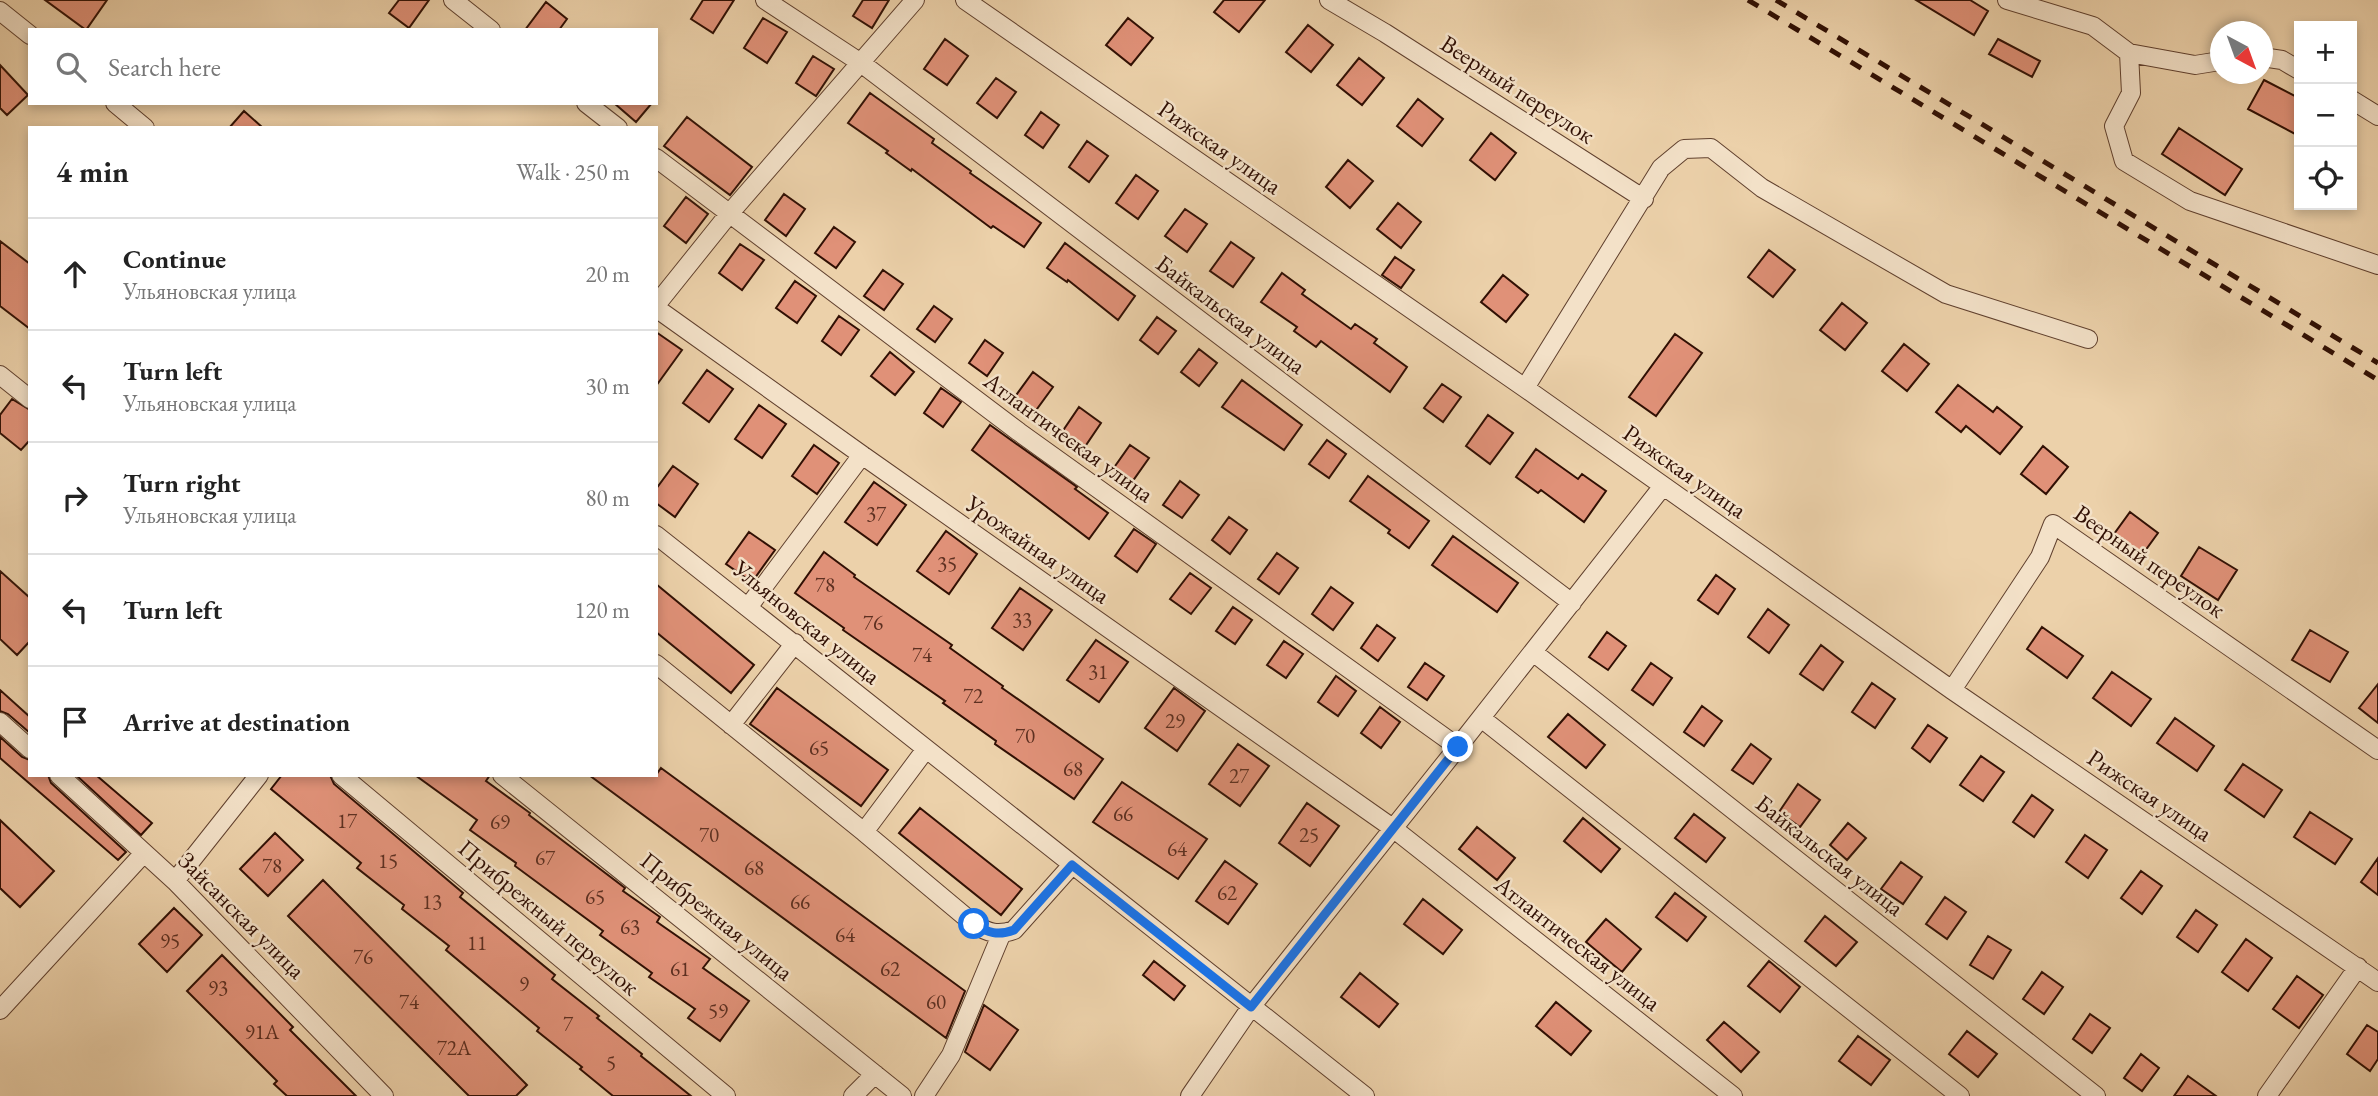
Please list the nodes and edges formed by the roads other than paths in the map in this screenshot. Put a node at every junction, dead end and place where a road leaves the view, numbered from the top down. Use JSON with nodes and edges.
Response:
{"nodes":[{"id":1,"x":453,"y":0,"type":"edge"},
{"id":2,"x":765,"y":0,"type":"edge"},
{"id":3,"x":915,"y":0,"type":"edge"},
{"id":4,"x":965,"y":0,"type":"edge"},
{"id":5,"x":1329,"y":0,"type":"edge"},
{"id":6,"x":2007,"y":0,"type":"edge"},
{"id":7,"x":0,"y":11,"type":"edge"},
{"id":8,"x":488,"y":28,"type":"edge"},
{"id":9,"x":28,"y":33,"type":"edge"},
{"id":10,"x":2129,"y":53,"type":"junction"},
{"id":11,"x":2273,"y":59,"type":"edge"},
{"id":12,"x":861,"y":63,"type":"junction"},
{"id":13,"x":2210,"y":63,"type":"edge"},
{"id":14,"x":2294,"y":67,"type":"edge"},
{"id":15,"x":2357,"y":103,"type":"edge"},
{"id":16,"x":117,"y":105,"type":"edge"},
{"id":17,"x":589,"y":105,"type":"edge"},
{"id":18,"x":2378,"y":116,"type":"edge"},
{"id":19,"x":143,"y":126,"type":"edge"},
{"id":20,"x":615,"y":126,"type":"edge"},
{"id":21,"x":658,"y":160,"type":"edge"},
{"id":22,"x":1644,"y":199,"type":"junction"},
{"id":23,"x":729,"y":214,"type":"junction"},
{"id":24,"x":2378,"y":265,"type":"edge"},
{"id":25,"x":658,"y":303,"type":"edge"},
{"id":26,"x":658,"y":307,"type":"edge"},
{"id":27,"x":2088,"y":339,"type":"dead end"},
{"id":28,"x":0,"y":375,"type":"edge"},
{"id":29,"x":1525,"y":388,"type":"junction"},
{"id":30,"x":28,"y":397,"type":"edge"},
{"id":31,"x":862,"y":455,"type":"junction"},
{"id":32,"x":1663,"y":486,"type":"junction"},
{"id":33,"x":658,"y":537,"type":"edge"},
{"id":34,"x":1572,"y":603,"type":"junction"},
{"id":35,"x":748,"y":606,"type":"junction"},
{"id":36,"x":795,"y":643,"type":"junction"},
{"id":37,"x":1533,"y":652,"type":"junction"},
{"id":38,"x":658,"y":666,"type":"edge"},
{"id":39,"x":1952,"y":690,"type":"junction"},
{"id":40,"x":1481,"y":718,"type":"junction"},
{"id":41,"x":0,"y":722,"type":"edge"},
{"id":42,"x":730,"y":725,"type":"junction"},
{"id":43,"x":28,"y":747,"type":"edge"},
{"id":44,"x":1458,"y":747,"type":"junction"},
{"id":45,"x":926,"y":749,"type":"junction"},
{"id":46,"x":2378,"y":750,"type":"edge"},
{"id":47,"x":61,"y":777,"type":"edge"},
{"id":48,"x":257,"y":777,"type":"edge"},
{"id":49,"x":343,"y":777,"type":"edge"},
{"id":50,"x":504,"y":777,"type":"edge"},
{"id":51,"x":1394,"y":829,"type":"junction"},
{"id":52,"x":864,"y":832,"type":"junction"},
{"id":53,"x":144,"y":853,"type":"junction"},
{"id":54,"x":1072,"y":865,"type":"junction"},
{"id":55,"x":175,"y":881,"type":"junction"},
{"id":56,"x":1001,"y":935,"type":"junction"},
{"id":57,"x":2358,"y":967,"type":"junction"},
{"id":58,"x":2378,"y":982,"type":"edge"},
{"id":59,"x":1251,"y":1007,"type":"junction"},
{"id":60,"x":0,"y":1010,"type":"edge"},
{"id":61,"x":875,"y":1074,"type":"junction"},
{"id":62,"x":384,"y":1096,"type":"edge"},
{"id":63,"x":726,"y":1096,"type":"edge"},
{"id":64,"x":853,"y":1096,"type":"edge"},
{"id":65,"x":902,"y":1096,"type":"edge"},
{"id":66,"x":924,"y":1096,"type":"edge"},
{"id":67,"x":1190,"y":1096,"type":"edge"},
{"id":68,"x":1365,"y":1096,"type":"edge"},
{"id":69,"x":1733,"y":1096,"type":"edge"},
{"id":70,"x":1960,"y":1096,"type":"edge"},
{"id":71,"x":2096,"y":1096,"type":"edge"},
{"id":72,"x":2267,"y":1096,"type":"edge"}],
"edges":[{"from":1,"to":8,"type":"street"},
{"from":2,"to":12,"type":"street","name":"Байкальская улица"},
{"from":3,"to":12,"type":"street"},
{"from":4,"to":29,"type":"street","name":"Рижская улица"},
{"from":5,"to":22,"type":"street","name":"Веерный переулок"},
{"from":6,"to":10,"type":"street"},
{"from":7,"to":9,"type":"street"},
{"from":10,"to":13,"type":"street"},
{"from":10,"to":24,"type":"street"},
{"from":11,"to":14,"type":"street"},
{"from":12,"to":23,"type":"street"},
{"from":12,"to":34,"type":"street","name":"Байкальская улица"},
{"from":15,"to":18,"type":"street"},
{"from":16,"to":19,"type":"street"},
{"from":17,"to":20,"type":"street"},
{"from":21,"to":23,"type":"street","name":"Атлантическая улица"},
{"from":22,"to":27,"type":"street"},
{"from":22,"to":29,"type":"street"},
{"from":23,"to":25,"type":"street"},
{"from":23,"to":44,"type":"street","name":"Атлантическая улица"},
{"from":26,"to":31,"type":"street","name":"Урожайная улица"},
{"from":28,"to":30,"type":"street"},
{"from":29,"to":32,"type":"street","name":"Рижская улица"},
{"from":31,"to":35,"type":"street"},
{"from":31,"to":51,"type":"street","name":"Урожайная улица"},
{"from":32,"to":34,"type":"street"},
{"from":32,"to":39,"type":"street","name":"Рижская улица"},
{"from":33,"to":35,"type":"street","name":"Ульяновская улица"},
{"from":34,"to":37,"type":"street"},
{"from":35,"to":36,"type":"street","name":"Ульяновская улица"},
{"from":36,"to":42,"type":"street"},
{"from":36,"to":45,"type":"street","name":"Ульяновская улица"},
{"from":37,"to":40,"type":"street"},
{"from":37,"to":71,"type":"street","name":"Байкальская улица"},
{"from":38,"to":42,"type":"street"},
{"from":39,"to":46,"type":"street","name":"Веерный переулок"},
{"from":39,"to":57,"type":"street","name":"Рижская улица"},
{"from":40,"to":44,"type":"street"},
{"from":40,"to":70,"type":"street"},
{"from":41,"to":43,"type":"street"},
{"from":42,"to":52,"type":"street"},
{"from":44,"to":51,"type":"street"},
{"from":45,"to":52,"type":"street"},
{"from":45,"to":54,"type":"street","name":"Ульяновская улица"},
{"from":47,"to":53,"type":"street","name":"Зайсанская улица"},
{"from":48,"to":55,"type":"street"},
{"from":49,"to":63,"type":"street","name":"Прибрежный переулок"},
{"from":50,"to":61,"type":"street","name":"Прибрежная улица"},
{"from":51,"to":59,"type":"street"},
{"from":51,"to":69,"type":"street","name":"Атлантическая улица"},
{"from":52,"to":56,"type":"street"},
{"from":53,"to":55,"type":"street","name":"Зайсанская улица"},
{"from":53,"to":60,"type":"street"},
{"from":54,"to":56,"type":"street"},
{"from":54,"to":59,"type":"street","name":"Ульяновская улица"},
{"from":55,"to":62,"type":"street","name":"Зайсанская улица"},
{"from":56,"to":66,"type":"street"},
{"from":57,"to":58,"type":"street","name":"Рижская улица"},
{"from":57,"to":72,"type":"street"},
{"from":59,"to":67,"type":"street"},
{"from":59,"to":68,"type":"street","name":"Ульяновская улица"},
{"from":61,"to":64,"type":"street"},
{"from":61,"to":65,"type":"street","name":"Прибрежная улица"}]}
